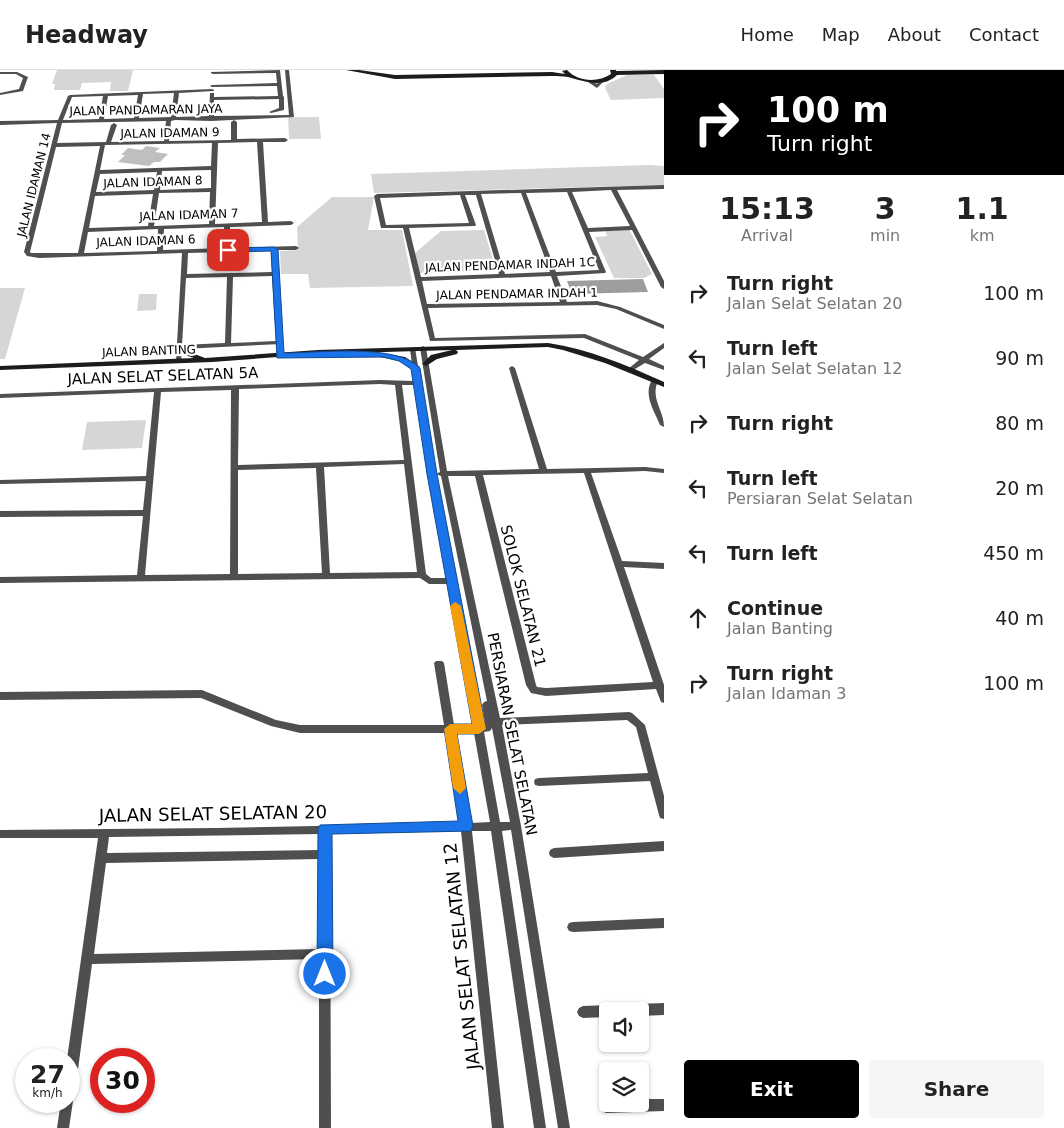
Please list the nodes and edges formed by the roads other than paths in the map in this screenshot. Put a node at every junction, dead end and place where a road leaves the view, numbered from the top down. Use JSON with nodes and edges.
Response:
{"nodes":[{"id":1,"x":287,"y":70,"type":"edge"},
{"id":2,"x":350,"y":70,"type":"edge"},
{"id":3,"x":366,"y":70,"type":"edge"},
{"id":4,"x":560,"y":70,"type":"edge"},
{"id":5,"x":278,"y":71,"type":"edge"},
{"id":6,"x":613,"y":71,"type":"edge"},
{"id":7,"x":0,"y":72,"type":"edge"},
{"id":8,"x":213,"y":72,"type":"edge"},
{"id":9,"x":664,"y":72,"type":"edge"},
{"id":10,"x":567,"y":73,"type":"edge"},
{"id":11,"x":602,"y":80,"type":"junction"},
{"id":12,"x":590,"y":81,"type":"junction"},
{"id":13,"x":280,"y":84,"type":"junction"},
{"id":14,"x":212,"y":88,"type":"junction"},
{"id":15,"x":142,"y":92,"type":"junction"},
{"id":16,"x":177,"y":92,"type":"junction"},
{"id":17,"x":0,"y":94,"type":"edge"},
{"id":18,"x":106,"y":94,"type":"junction"},
{"id":19,"x":282,"y":98,"type":"junction"},
{"id":20,"x":212,"y":99,"type":"junction"},
{"id":21,"x":211,"y":116,"type":"junction"},
{"id":22,"x":136,"y":120,"type":"junction"},
{"id":23,"x":101,"y":121,"type":"junction"},
{"id":24,"x":170,"y":121,"type":"junction"},
{"id":25,"x":284,"y":121,"type":"dead end"},
{"id":26,"x":234,"y":122,"type":"junction"},
{"id":27,"x":0,"y":123,"type":"edge"},
{"id":28,"x":60,"y":124,"type":"junction"},
{"id":29,"x":114,"y":125,"type":"junction"},
{"id":30,"x":285,"y":140,"type":"dead end"},
{"id":31,"x":234,"y":141,"type":"junction"},
{"id":32,"x":260,"y":141,"type":"junction"},
{"id":33,"x":215,"y":142,"type":"junction"},
{"id":34,"x":166,"y":143,"type":"junction"},
{"id":35,"x":106,"y":144,"type":"junction"},
{"id":36,"x":54,"y":146,"type":"junction"},
{"id":37,"x":214,"y":168,"type":"junction"},
{"id":38,"x":160,"y":170,"type":"junction"},
{"id":39,"x":97,"y":172,"type":"junction"},
{"id":40,"x":662,"y":187,"type":"edge"},
{"id":41,"x":213,"y":190,"type":"junction"},
{"id":42,"x":614,"y":190,"type":"junction"},
{"id":43,"x":569,"y":191,"type":"junction"},
{"id":44,"x":523,"y":192,"type":"junction"},
{"id":45,"x":478,"y":193,"type":"junction"},
{"id":46,"x":156,"y":194,"type":"junction"},
{"id":47,"x":462,"y":194,"type":"junction"},
{"id":48,"x":664,"y":195,"type":"edge"},
{"id":49,"x":93,"y":196,"type":"junction"},
{"id":50,"x":265,"y":223,"type":"junction"},
{"id":51,"x":291,"y":223,"type":"dead end"},
{"id":52,"x":227,"y":224,"type":"junction"},
{"id":53,"x":151,"y":225,"type":"junction"},
{"id":54,"x":212,"y":225,"type":"junction"},
{"id":55,"x":88,"y":227,"type":"junction"},
{"id":56,"x":161,"y":227,"type":"junction"},
{"id":57,"x":406,"y":227,"type":"junction"},
{"id":58,"x":634,"y":228,"type":"junction"},
{"id":59,"x":586,"y":230,"type":"junction"},
{"id":60,"x":296,"y":248,"type":"dead end"},
{"id":61,"x":274,"y":249,"type":"junction"},
{"id":62,"x":228,"y":250,"type":"junction"},
{"id":63,"x":27,"y":252,"type":"joint"},
{"id":64,"x":160,"y":252,"type":"junction"},
{"id":65,"x":185,"y":252,"type":"junction"},
{"id":66,"x":81,"y":254,"type":"junction"},
{"id":67,"x":274,"y":274,"type":"junction"},
{"id":68,"x":230,"y":275,"type":"junction"},
{"id":69,"x":553,"y":275,"type":"junction"},
{"id":70,"x":184,"y":276,"type":"junction"},
{"id":71,"x":503,"y":276,"type":"junction"},
{"id":72,"x":418,"y":279,"type":"junction"},
{"id":73,"x":664,"y":287,"type":"edge"},
{"id":74,"x":564,"y":303,"type":"junction"},
{"id":75,"x":425,"y":306,"type":"junction"},
{"id":76,"x":664,"y":327,"type":"edge"},
{"id":77,"x":432,"y":340,"type":"junction"},
{"id":78,"x":279,"y":343,"type":"junction"},
{"id":79,"x":228,"y":345,"type":"junction"},
{"id":80,"x":664,"y":345,"type":"edge"},
{"id":81,"x":179,"y":349,"type":"junction"},
{"id":82,"x":414,"y":351,"type":"junction"},
{"id":83,"x":423,"y":351,"type":"junction"},
{"id":84,"x":382,"y":352,"type":"junction"},
{"id":85,"x":455,"y":352,"type":"junction"},
{"id":86,"x":580,"y":352,"type":"junction"},
{"id":87,"x":280,"y":356,"type":"junction"},
{"id":88,"x":212,"y":360,"type":"junction"},
{"id":89,"x":644,"y":360,"type":"junction"},
{"id":90,"x":157,"y":362,"type":"junction"},
{"id":91,"x":178,"y":362,"type":"junction"},
{"id":92,"x":421,"y":366,"type":"junction"},
{"id":93,"x":0,"y":368,"type":"edge"},
{"id":94,"x":512,"y":368,"type":"dead end"},
{"id":95,"x":664,"y":368,"type":"edge"},
{"id":96,"x":630,"y":370,"type":"junction"},
{"id":97,"x":654,"y":381,"type":"junction"},
{"id":98,"x":398,"y":382,"type":"junction"},
{"id":99,"x":418,"y":383,"type":"junction"},
{"id":100,"x":664,"y":385,"type":"edge"},
{"id":101,"x":235,"y":387,"type":"junction"},
{"id":102,"x":158,"y":390,"type":"junction"},
{"id":103,"x":0,"y":396,"type":"edge"},
{"id":104,"x":664,"y":425,"type":"edge"},
{"id":105,"x":408,"y":462,"type":"junction"},
{"id":106,"x":320,"y":465,"type":"junction"},
{"id":107,"x":234,"y":468,"type":"junction"},
{"id":108,"x":587,"y":471,"type":"junction"},
{"id":109,"x":664,"y":471,"type":"edge"},
{"id":110,"x":544,"y":472,"type":"junction"},
{"id":111,"x":432,"y":474,"type":"junction"},
{"id":112,"x":444,"y":474,"type":"junction"},
{"id":113,"x":479,"y":474,"type":"junction"},
{"id":114,"x":150,"y":478,"type":"junction"},
{"id":115,"x":0,"y":482,"type":"edge"},
{"id":116,"x":146,"y":513,"type":"junction"},
{"id":117,"x":0,"y":514,"type":"edge"},
{"id":118,"x":620,"y":564,"type":"junction"},
{"id":119,"x":664,"y":566,"type":"edge"},
{"id":120,"x":326,"y":575,"type":"junction"},
{"id":121,"x":422,"y":575,"type":"junction"},
{"id":122,"x":234,"y":576,"type":"junction"},
{"id":123,"x":141,"y":577,"type":"junction"},
{"id":124,"x":0,"y":580,"type":"edge"},
{"id":125,"x":450,"y":581,"type":"junction"},
{"id":126,"x":439,"y":663,"type":"dead end"},
{"id":127,"x":659,"y":685,"type":"junction"},
{"id":128,"x":490,"y":692,"type":"junction"},
{"id":129,"x":0,"y":696,"type":"edge"},
{"id":130,"x":664,"y":699,"type":"edge"},
{"id":131,"x":496,"y":722,"type":"junction"},
{"id":132,"x":450,"y":729,"type":"junction"},
{"id":133,"x":479,"y":729,"type":"junction"},
{"id":134,"x":654,"y":777,"type":"junction"},
{"id":135,"x":539,"y":782,"type":"dead end"},
{"id":136,"x":664,"y":815,"type":"edge"},
{"id":137,"x":466,"y":826,"type":"junction"},
{"id":138,"x":496,"y":826,"type":"junction"},
{"id":139,"x":516,"y":826,"type":"junction"},
{"id":140,"x":325,"y":829,"type":"junction"},
{"id":141,"x":0,"y":834,"type":"edge"},
{"id":142,"x":104,"y":834,"type":"junction"},
{"id":143,"x":664,"y":846,"type":"edge"},
{"id":144,"x":554,"y":853,"type":"dead end"},
{"id":145,"x":324,"y":854,"type":"junction"},
{"id":146,"x":102,"y":858,"type":"junction"},
{"id":147,"x":664,"y":923,"type":"edge"},
{"id":148,"x":573,"y":927,"type":"dead end"},
{"id":149,"x":325,"y":954,"type":"junction"},
{"id":150,"x":88,"y":959,"type":"junction"},
{"id":151,"x":649,"y":1010,"type":"edge"},
{"id":152,"x":664,"y":1010,"type":"edge"},
{"id":153,"x":599,"y":1011,"type":"edge"},
{"id":154,"x":583,"y":1012,"type":"dead end"},
{"id":155,"x":75,"y":1048,"type":"edge"},
{"id":156,"x":649,"y":1106,"type":"edge"},
{"id":157,"x":664,"y":1106,"type":"edge"},
{"id":158,"x":66,"y":1113,"type":"edge"},
{"id":159,"x":64,"y":1128,"type":"edge"},
{"id":160,"x":325,"y":1128,"type":"edge"},
{"id":161,"x":498,"y":1128,"type":"edge"},
{"id":162,"x":540,"y":1128,"type":"edge"},
{"id":163,"x":564,"y":1128,"type":"edge"}],
"edges":[{"from":1,"to":21,"type":"street","name":"JALAN PANDAMARAN JAYA"},
{"from":2,"to":10,"type":"main road"},
{"from":3,"to":4,"type":"main road"},
{"from":5,"to":8,"type":"street"},
{"from":5,"to":13,"type":"street"},
{"from":6,"to":9,"type":"main road"},
{"from":6,"to":11,"type":"main road"},
{"from":7,"to":17,"type":"street"},
{"from":8,"to":14,"type":"street"},
{"from":10,"to":12,"type":"main road"},
{"from":11,"to":12,"type":"main road"},
{"from":11,"to":12,"type":"street"},
{"from":13,"to":14,"type":"street"},
{"from":13,"to":19,"type":"street"},
{"from":14,"to":16,"type":"street"},
{"from":14,"to":20,"type":"street"},
{"from":15,"to":16,"type":"street"},
{"from":15,"to":18,"type":"street"},
{"from":15,"to":22,"type":"street"},
{"from":16,"to":24,"type":"street"},
{"from":18,"to":23,"type":"street"},
{"from":18,"to":28,"type":"street","name":"JALAN IDAMAN 14"},
{"from":19,"to":20,"type":"street"},
{"from":19,"to":21,"type":"street"},
{"from":20,"to":21,"type":"street"},
{"from":21,"to":24,"type":"street","name":"JALAN PANDAMARAN JAYA"},
{"from":22,"to":23,"type":"street","name":"JALAN PANDAMARAN JAYA"},
{"from":22,"to":24,"type":"street","name":"JALAN PANDAMARAN JAYA"},
{"from":23,"to":28,"type":"street","name":"JALAN PANDAMARAN JAYA"},
{"from":24,"to":26,"type":"street","name":"JALAN PANDAMARAN JAYA"},
{"from":24,"to":29,"type":"street","name":"JALAN PANDAMARAN JAYA"},
{"from":24,"to":34,"type":"street"},
{"from":25,"to":26,"type":"street","name":"JALAN PANDAMARAN JAYA"},
{"from":26,"to":31,"type":"street"},
{"from":27,"to":28,"type":"street","name":"JALAN PANDAMARAN JAYA"},
{"from":28,"to":29,"type":"street","name":"JALAN PANDAMARAN JAYA"},
{"from":28,"to":36,"type":"street","name":"JALAN IDAMAN 14"},
{"from":29,"to":35,"type":"street"},
{"from":30,"to":32,"type":"street","name":"JALAN IDAMAN 9"},
{"from":31,"to":32,"type":"street","name":"JALAN IDAMAN 9"},
{"from":31,"to":33,"type":"street","name":"JALAN IDAMAN 9"},
{"from":32,"to":50,"type":"street"},
{"from":33,"to":34,"type":"street","name":"JALAN IDAMAN 9"},
{"from":33,"to":37,"type":"street"},
{"from":34,"to":35,"type":"street","name":"JALAN IDAMAN 9"},
{"from":35,"to":36,"type":"street","name":"JALAN IDAMAN 9"},
{"from":35,"to":39,"type":"street"},
{"from":36,"to":63,"type":"street","name":"JALAN IDAMAN 14"},
{"from":37,"to":38,"type":"street"},
{"from":37,"to":41,"type":"street"},
{"from":38,"to":39,"type":"street"},
{"from":38,"to":46,"type":"street"},
{"from":39,"to":49,"type":"street"},
{"from":40,"to":42,"type":"street"},
{"from":40,"to":48,"type":"street"},
{"from":41,"to":46,"type":"street","name":"JALAN IDAMAN 8"},
{"from":41,"to":54,"type":"street"},
{"from":42,"to":43,"type":"street"},
{"from":42,"to":58,"type":"street"},
{"from":43,"to":44,"type":"street"},
{"from":43,"to":59,"type":"street","name":"JALAN PENDAMAR INDAH 1C"},
{"from":44,"to":45,"type":"street"},
{"from":44,"to":69,"type":"street"},
{"from":45,"to":47,"type":"street"},
{"from":45,"to":71,"type":"street"},
{"from":46,"to":49,"type":"street","name":"JALAN IDAMAN 8"},
{"from":46,"to":53,"type":"street"},
{"from":47,"to":57,"type":"street"},
{"from":47,"to":57,"type":"street"},
{"from":49,"to":55,"type":"street"},
{"from":50,"to":51,"type":"street","name":"JALAN IDAMAN 7"},
{"from":50,"to":52,"type":"street","name":"JALAN IDAMAN 7"},
{"from":52,"to":54,"type":"street","name":"JALAN IDAMAN 7"},
{"from":52,"to":62,"type":"street"},
{"from":53,"to":55,"type":"street","name":"JALAN IDAMAN 7"},
{"from":53,"to":56,"type":"street","name":"JALAN IDAMAN 7"},
{"from":54,"to":56,"type":"street","name":"JALAN IDAMAN 7"},
{"from":55,"to":66,"type":"street"},
{"from":56,"to":64,"type":"street"},
{"from":57,"to":72,"type":"street","name":"JALAN PENDAMAR INDAH 1"},
{"from":58,"to":59,"type":"street"},
{"from":58,"to":73,"type":"street"},
{"from":59,"to":69,"type":"street","name":"JALAN PENDAMAR INDAH 1C"},
{"from":60,"to":61,"type":"street","name":"JALAN IDAMAN 6"},
{"from":61,"to":62,"type":"street","name":"JALAN IDAMAN 6"},
{"from":61,"to":67,"type":"street"},
{"from":62,"to":65,"type":"street","name":"JALAN IDAMAN 6"},
{"from":63,"to":66,"type":"street","name":"JALAN IDAMAN 6"},
{"from":64,"to":65,"type":"street","name":"JALAN IDAMAN 6"},
{"from":64,"to":66,"type":"street","name":"JALAN IDAMAN 6"},
{"from":65,"to":70,"type":"street"},
{"from":67,"to":68,"type":"street"},
{"from":67,"to":78,"type":"street"},
{"from":68,"to":70,"type":"street"},
{"from":68,"to":79,"type":"street"},
{"from":69,"to":71,"type":"street","name":"JALAN PENDAMAR INDAH 1C"},
{"from":69,"to":74,"type":"street"},
{"from":70,"to":81,"type":"street"},
{"from":71,"to":72,"type":"street","name":"JALAN PENDAMAR INDAH 1C"},
{"from":72,"to":75,"type":"street","name":"JALAN PENDAMAR INDAH 1"},
{"from":74,"to":75,"type":"street","name":"JALAN PENDAMAR INDAH 1"},
{"from":74,"to":76,"type":"street","name":"JALAN PENDAMAR INDAH 1"},
{"from":75,"to":77,"type":"street","name":"JALAN PENDAMAR INDAH 1"},
{"from":77,"to":84,"type":"main road"},
{"from":77,"to":89,"type":"street"},
{"from":78,"to":79,"type":"street"},
{"from":78,"to":87,"type":"street"},
{"from":79,"to":81,"type":"street"},
{"from":80,"to":89,"type":"street"},
{"from":81,"to":88,"type":"main road"},
{"from":81,"to":90,"type":"main road"},
{"from":81,"to":91,"type":"street"},
{"from":82,"to":83,"type":"main road","name":"JALAN BANTING"},
{"from":82,"to":84,"type":"main road","name":"JALAN BANTING"},
{"from":82,"to":92,"type":"street","name":"PERSIARAN SELAT SELATAN"},
{"from":83,"to":85,"type":"main road","name":"JALAN BANTING"},
{"from":83,"to":86,"type":"main road","name":"JALAN BANTING"},
{"from":83,"to":92,"type":"street","name":"PERSIARAN SELAT SELATAN"},
{"from":84,"to":87,"type":"main road","name":"JALAN BANTING"},
{"from":84,"to":92,"type":"main road"},
{"from":85,"to":86,"type":"main road","name":"JALAN BANTING"},
{"from":85,"to":92,"type":"main road"},
{"from":86,"to":96,"type":"main road","name":"JALAN BANTING"},
{"from":87,"to":88,"type":"main road","name":"JALAN BANTING"},
{"from":88,"to":91,"type":"main road","name":"JALAN BANTING"},
{"from":89,"to":95,"type":"street"},
{"from":89,"to":96,"type":"street"},
{"from":90,"to":91,"type":"main road","name":"JALAN BANTING"},
{"from":90,"to":93,"type":"main road","name":"JALAN BANTING"},
{"from":92,"to":99,"type":"street","name":"PERSIARAN SELAT SELATAN"},
{"from":92,"to":112,"type":"street","name":"PERSIARAN SELAT SELATAN"},
{"from":94,"to":110,"type":"street"},
{"from":96,"to":97,"type":"main road","name":"JALAN BANTING"},
{"from":97,"to":100,"type":"main road","name":"JALAN BANTING"},
{"from":97,"to":104,"type":"street"},
{"from":98,"to":99,"type":"street","name":"JALAN SELAT SELATAN 5A"},
{"from":98,"to":101,"type":"street","name":"JALAN SELAT SELATAN 5A"},
{"from":98,"to":105,"type":"street"},
{"from":99,"to":111,"type":"street","name":"PERSIARAN SELAT SELATAN"},
{"from":101,"to":102,"type":"street","name":"JALAN SELAT SELATAN 5A"},
{"from":101,"to":107,"type":"street"},
{"from":102,"to":103,"type":"street","name":"JALAN SELAT SELATAN 5A"},
{"from":102,"to":114,"type":"street"},
{"from":105,"to":106,"type":"street"},
{"from":105,"to":121,"type":"street"},
{"from":106,"to":107,"type":"street"},
{"from":106,"to":120,"type":"street"},
{"from":107,"to":122,"type":"street"},
{"from":108,"to":109,"type":"street"},
{"from":108,"to":110,"type":"street"},
{"from":108,"to":118,"type":"street"},
{"from":110,"to":113,"type":"street"},
{"from":111,"to":112,"type":"street"},
{"from":111,"to":125,"type":"street","name":"PERSIARAN SELAT SELATAN"},
{"from":112,"to":113,"type":"street"},
{"from":112,"to":128,"type":"street","name":"PERSIARAN SELAT SELATAN"},
{"from":113,"to":127,"type":"street","name":"SOLOK SELATAN 21"},
{"from":114,"to":115,"type":"street"},
{"from":114,"to":116,"type":"street"},
{"from":116,"to":117,"type":"street"},
{"from":116,"to":123,"type":"street"},
{"from":118,"to":119,"type":"street"},
{"from":118,"to":127,"type":"street"},
{"from":120,"to":121,"type":"street"},
{"from":120,"to":122,"type":"street"},
{"from":121,"to":125,"type":"street"},
{"from":122,"to":123,"type":"street"},
{"from":123,"to":124,"type":"street"},
{"from":125,"to":133,"type":"street","name":"PERSIARAN SELAT SELATAN"},
{"from":126,"to":132,"type":"street","name":"JALAN SELAT SELATAN 12"},
{"from":127,"to":130,"type":"street"},
{"from":128,"to":131,"type":"street","name":"PERSIARAN SELAT SELATAN"},
{"from":128,"to":133,"type":"street"},
{"from":129,"to":132,"type":"street"},
{"from":131,"to":134,"type":"street"},
{"from":131,"to":139,"type":"street","name":"PERSIARAN SELAT SELATAN"},
{"from":132,"to":133,"type":"street"},
{"from":132,"to":137,"type":"street","name":"JALAN SELAT SELATAN 12"},
{"from":133,"to":138,"type":"street","name":"PERSIARAN SELAT SELATAN"},
{"from":134,"to":135,"type":"street"},
{"from":134,"to":136,"type":"street"},
{"from":137,"to":138,"type":"street","name":"JALAN SELAT SELATAN 20"},
{"from":137,"to":140,"type":"street","name":"JALAN SELAT SELATAN 20"},
{"from":137,"to":161,"type":"street","name":"JALAN SELAT SELATAN 12"},
{"from":138,"to":139,"type":"street","name":"JALAN SELAT SELATAN 20"},
{"from":138,"to":162,"type":"street","name":"PERSIARAN SELAT SELATAN"},
{"from":139,"to":163,"type":"street","name":"PERSIARAN SELAT SELATAN"},
{"from":140,"to":142,"type":"street","name":"JALAN SELAT SELATAN 20"},
{"from":140,"to":145,"type":"street"},
{"from":141,"to":142,"type":"street","name":"JALAN SELAT SELATAN 20"},
{"from":142,"to":146,"type":"street"},
{"from":143,"to":144,"type":"street"},
{"from":145,"to":146,"type":"street"},
{"from":145,"to":149,"type":"street"},
{"from":146,"to":150,"type":"street"},
{"from":147,"to":148,"type":"street"},
{"from":149,"to":150,"type":"street"},
{"from":149,"to":160,"type":"street"},
{"from":150,"to":155,"type":"street"},
{"from":151,"to":152,"type":"street"},
{"from":153,"to":154,"type":"street"},
{"from":156,"to":157,"type":"street"},
{"from":158,"to":159,"type":"street"}]}
